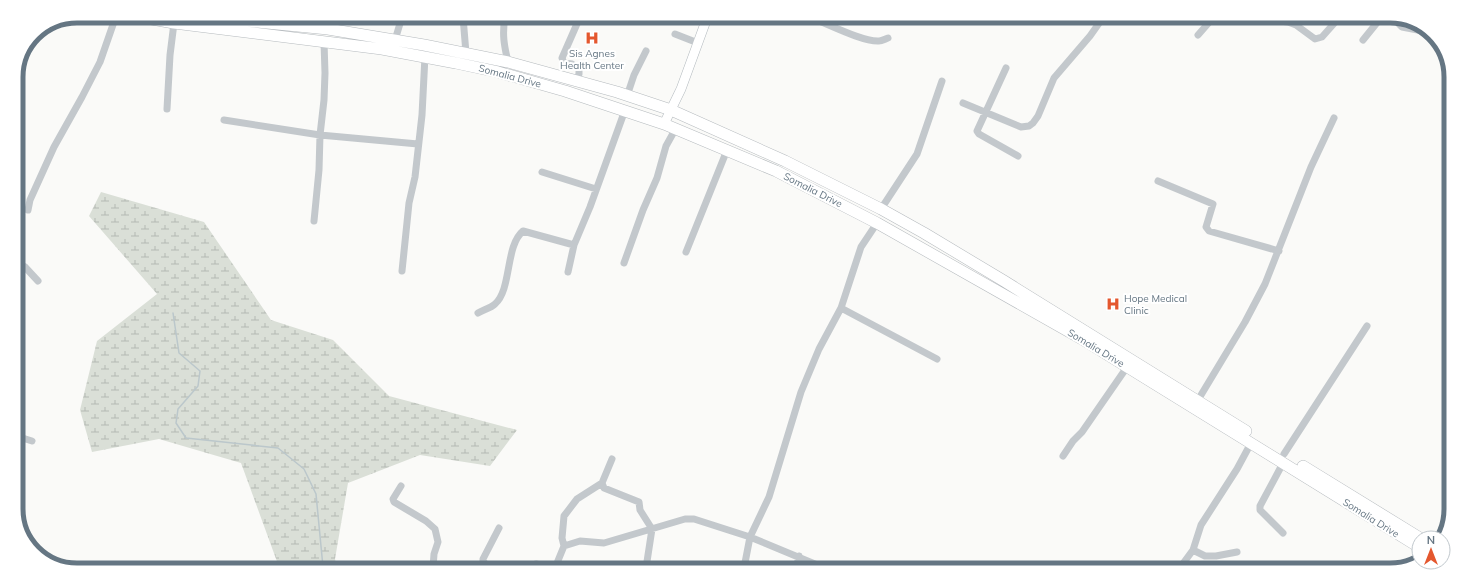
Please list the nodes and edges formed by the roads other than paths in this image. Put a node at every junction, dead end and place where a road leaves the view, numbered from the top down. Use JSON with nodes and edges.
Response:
{"nodes":[{"id":1,"x":114,"y":23,"type":"edge"},
{"id":2,"x":174,"y":23,"type":"joint"},
{"id":3,"x":267,"y":23,"type":"edge"},
{"id":4,"x":328,"y":23,"type":"edge"},
{"id":5,"x":400,"y":23,"type":"edge"},
{"id":6,"x":464,"y":23,"type":"edge"},
{"id":7,"x":504,"y":23,"type":"edge"},
{"id":8,"x":577,"y":23,"type":"edge"},
{"id":9,"x":705,"y":23,"type":"edge"},
{"id":10,"x":824,"y":23,"type":"edge"},
{"id":11,"x":1099,"y":23,"type":"edge"},
{"id":12,"x":1209,"y":23,"type":"edge"},
{"id":13,"x":1291,"y":23,"type":"edge"},
{"id":14,"x":1334,"y":23,"type":"edge"},
{"id":15,"x":1377,"y":23,"type":"edge"},
{"id":16,"x":1398,"y":23,"type":"edge"},
{"id":17,"x":328,"y":29,"type":"junction"},
{"id":18,"x":1415,"y":30,"type":"edge"},
{"id":19,"x":675,"y":34,"type":"dead end"},
{"id":20,"x":1198,"y":36,"type":"dead end"},
{"id":21,"x":888,"y":38,"type":"dead end"},
{"id":22,"x":395,"y":40,"type":"junction"},
{"id":23,"x":1363,"y":40,"type":"dead end"},
{"id":24,"x":324,"y":42,"type":"junction"},
{"id":25,"x":698,"y":43,"type":"junction"},
{"id":26,"x":646,"y":50,"type":"dead end"},
{"id":27,"x":466,"y":53,"type":"junction"},
{"id":28,"x":425,"y":56,"type":"junction"},
{"id":29,"x":508,"y":62,"type":"junction"},
{"id":30,"x":1006,"y":68,"type":"dead end"},
{"id":31,"x":576,"y":81,"type":"junction"},
{"id":32,"x":942,"y":81,"type":"dead end"},
{"id":33,"x":627,"y":96,"type":"junction"},
{"id":34,"x":964,"y":103,"type":"dead end"},
{"id":35,"x":167,"y":110,"type":"dead end"},
{"id":36,"x":625,"y":110,"type":"junction"},
{"id":37,"x":671,"y":110,"type":"junction"},
{"id":38,"x":986,"y":112,"type":"junction"},
{"id":39,"x":1334,"y":118,"type":"dead end"},
{"id":40,"x":224,"y":120,"type":"dead end"},
{"id":41,"x":664,"y":124,"type":"junction"},
{"id":42,"x":676,"y":128,"type":"junction"},
{"id":43,"x":320,"y":135,"type":"junction"},
{"id":44,"x":418,"y":144,"type":"junction"},
{"id":45,"x":727,"y":150,"type":"junction"},
{"id":46,"x":1018,"y":156,"type":"dead end"},
{"id":47,"x":542,"y":172,"type":"dead end"},
{"id":48,"x":1158,"y":181,"type":"dead end"},
{"id":49,"x":596,"y":189,"type":"junction"},
{"id":50,"x":880,"y":209,"type":"junction"},
{"id":51,"x":28,"y":210,"type":"dead end"},
{"id":52,"x":314,"y":221,"type":"dead end"},
{"id":53,"x":878,"y":223,"type":"junction"},
{"id":54,"x":574,"y":245,"type":"junction"},
{"id":55,"x":1279,"y":251,"type":"junction"},
{"id":56,"x":686,"y":252,"type":"dead end"},
{"id":57,"x":624,"y":263,"type":"dead end"},
{"id":58,"x":23,"y":266,"type":"edge"},
{"id":59,"x":402,"y":271,"type":"dead end"},
{"id":60,"x":568,"y":272,"type":"dead end"},
{"id":61,"x":38,"y":280,"type":"dead end"},
{"id":62,"x":842,"y":308,"type":"junction"},
{"id":63,"x":478,"y":313,"type":"dead end"},
{"id":64,"x":1367,"y":326,"type":"dead end"},
{"id":65,"x":936,"y":359,"type":"dead end"},
{"id":66,"x":1127,"y":366,"type":"junction"},
{"id":67,"x":1198,"y":400,"type":"junction"},
{"id":68,"x":23,"y":438,"type":"edge"},
{"id":69,"x":32,"y":441,"type":"dead end"},
{"id":70,"x":1251,"y":443,"type":"junction"},
{"id":71,"x":1064,"y":456,"type":"dead end"},
{"id":72,"x":612,"y":459,"type":"dead end"},
{"id":73,"x":1283,"y":459,"type":"junction"},
{"id":74,"x":602,"y":483,"type":"junction"},
{"id":75,"x":401,"y":486,"type":"dead end"},
{"id":76,"x":499,"y":528,"type":"dead end"},
{"id":77,"x":652,"y":529,"type":"junction"},
{"id":78,"x":1283,"y":532,"type":"dead end"},
{"id":79,"x":1411,"y":533,"type":"edge"},
{"id":80,"x":750,"y":537,"type":"junction"},
{"id":81,"x":1411,"y":542,"type":"edge"},
{"id":82,"x":564,"y":546,"type":"junction"},
{"id":83,"x":1193,"y":550,"type":"junction"},
{"id":84,"x":1237,"y":552,"type":"dead end"},
{"id":85,"x":799,"y":556,"type":"junction"},
{"id":86,"x":433,"y":563,"type":"edge"},
{"id":87,"x":485,"y":563,"type":"edge"},
{"id":88,"x":556,"y":563,"type":"edge"},
{"id":89,"x":647,"y":563,"type":"edge"},
{"id":90,"x":745,"y":563,"type":"edge"},
{"id":91,"x":797,"y":563,"type":"edge"},
{"id":92,"x":814,"y":563,"type":"edge"},
{"id":93,"x":1184,"y":563,"type":"edge"}],
"edges":[{"from":1,"to":51,"type":"street"},
{"from":2,"to":24,"type":"main road","name":"Somalia Drive"},
{"from":2,"to":35,"type":"street"},
{"from":3,"to":17,"type":"main road","name":"Somalia Drive"},
{"from":4,"to":17,"type":"street"},
{"from":5,"to":22,"type":"street"},
{"from":6,"to":27,"type":"street"},
{"from":7,"to":29,"type":"street"},
{"from":8,"to":31,"type":"street"},
{"from":9,"to":25,"type":"street"},
{"from":10,"to":21,"type":"street"},
{"from":11,"to":38,"type":"street"},
{"from":12,"to":20,"type":"street"},
{"from":13,"to":14,"type":"street"},
{"from":15,"to":23,"type":"street"},
{"from":16,"to":18,"type":"street"},
{"from":17,"to":22,"type":"main road","name":"Somalia Drive"},
{"from":19,"to":25,"type":"street"},
{"from":22,"to":27,"type":"main road","name":"Somalia Drive"},
{"from":24,"to":28,"type":"main road","name":"Somalia Drive"},
{"from":24,"to":43,"type":"street"},
{"from":25,"to":37,"type":"street"},
{"from":26,"to":33,"type":"street"},
{"from":27,"to":29,"type":"main road","name":"Somalia Drive"},
{"from":28,"to":36,"type":"main road","name":"Somalia Drive"},
{"from":28,"to":44,"type":"street"},
{"from":29,"to":31,"type":"main road","name":"Somalia Drive"},
{"from":30,"to":38,"type":"street"},
{"from":31,"to":33,"type":"main road","name":"Somalia Drive"},
{"from":32,"to":50,"type":"street"},
{"from":33,"to":37,"type":"main road","name":"Somalia Drive"},
{"from":34,"to":38,"type":"street"},
{"from":36,"to":41,"type":"main road","name":"Somalia Drive"},
{"from":36,"to":49,"type":"street"},
{"from":37,"to":41,"type":"street"},
{"from":37,"to":50,"type":"main road","name":"Somalia Drive"},
{"from":38,"to":46,"type":"street"},
{"from":39,"to":55,"type":"street"},
{"from":40,"to":43,"type":"street"},
{"from":41,"to":42,"type":"main road","name":"Somalia Drive"},
{"from":42,"to":45,"type":"main road","name":"Somalia Drive"},
{"from":42,"to":57,"type":"street"},
{"from":43,"to":44,"type":"street"},
{"from":43,"to":52,"type":"street"},
{"from":44,"to":59,"type":"street"},
{"from":45,"to":53,"type":"main road","name":"Somalia Drive"},
{"from":45,"to":56,"type":"street"},
{"from":47,"to":49,"type":"street"},
{"from":48,"to":55,"type":"street"},
{"from":49,"to":54,"type":"street"},
{"from":50,"to":67,"type":"main road","name":"Somalia Drive"},
{"from":53,"to":62,"type":"street"},
{"from":53,"to":66,"type":"main road","name":"Somalia Drive"},
{"from":54,"to":60,"type":"street"},
{"from":54,"to":63,"type":"street"},
{"from":55,"to":67,"type":"street"},
{"from":58,"to":61,"type":"street"},
{"from":62,"to":65,"type":"street"},
{"from":62,"to":80,"type":"street"},
{"from":64,"to":73,"type":"street"},
{"from":66,"to":70,"type":"main road","name":"Somalia Drive"},
{"from":66,"to":71,"type":"street"},
{"from":67,"to":73,"type":"main road","name":"Somalia Drive"},
{"from":68,"to":69,"type":"street"},
{"from":70,"to":73,"type":"main road","name":"Somalia Drive"},
{"from":70,"to":83,"type":"street"},
{"from":72,"to":74,"type":"street"},
{"from":73,"to":78,"type":"street"},
{"from":73,"to":79,"type":"main road","name":"Somalia Drive"},
{"from":73,"to":81,"type":"main road","name":"Somalia Drive"},
{"from":74,"to":77,"type":"street"},
{"from":74,"to":82,"type":"street"},
{"from":75,"to":86,"type":"street"},
{"from":76,"to":87,"type":"street"},
{"from":77,"to":80,"type":"street"},
{"from":77,"to":82,"type":"street"},
{"from":77,"to":89,"type":"street"},
{"from":80,"to":85,"type":"street"},
{"from":80,"to":90,"type":"street"},
{"from":82,"to":88,"type":"street"},
{"from":83,"to":84,"type":"street"},
{"from":83,"to":93,"type":"street"},
{"from":85,"to":91,"type":"street"},
{"from":85,"to":92,"type":"street"}]}
